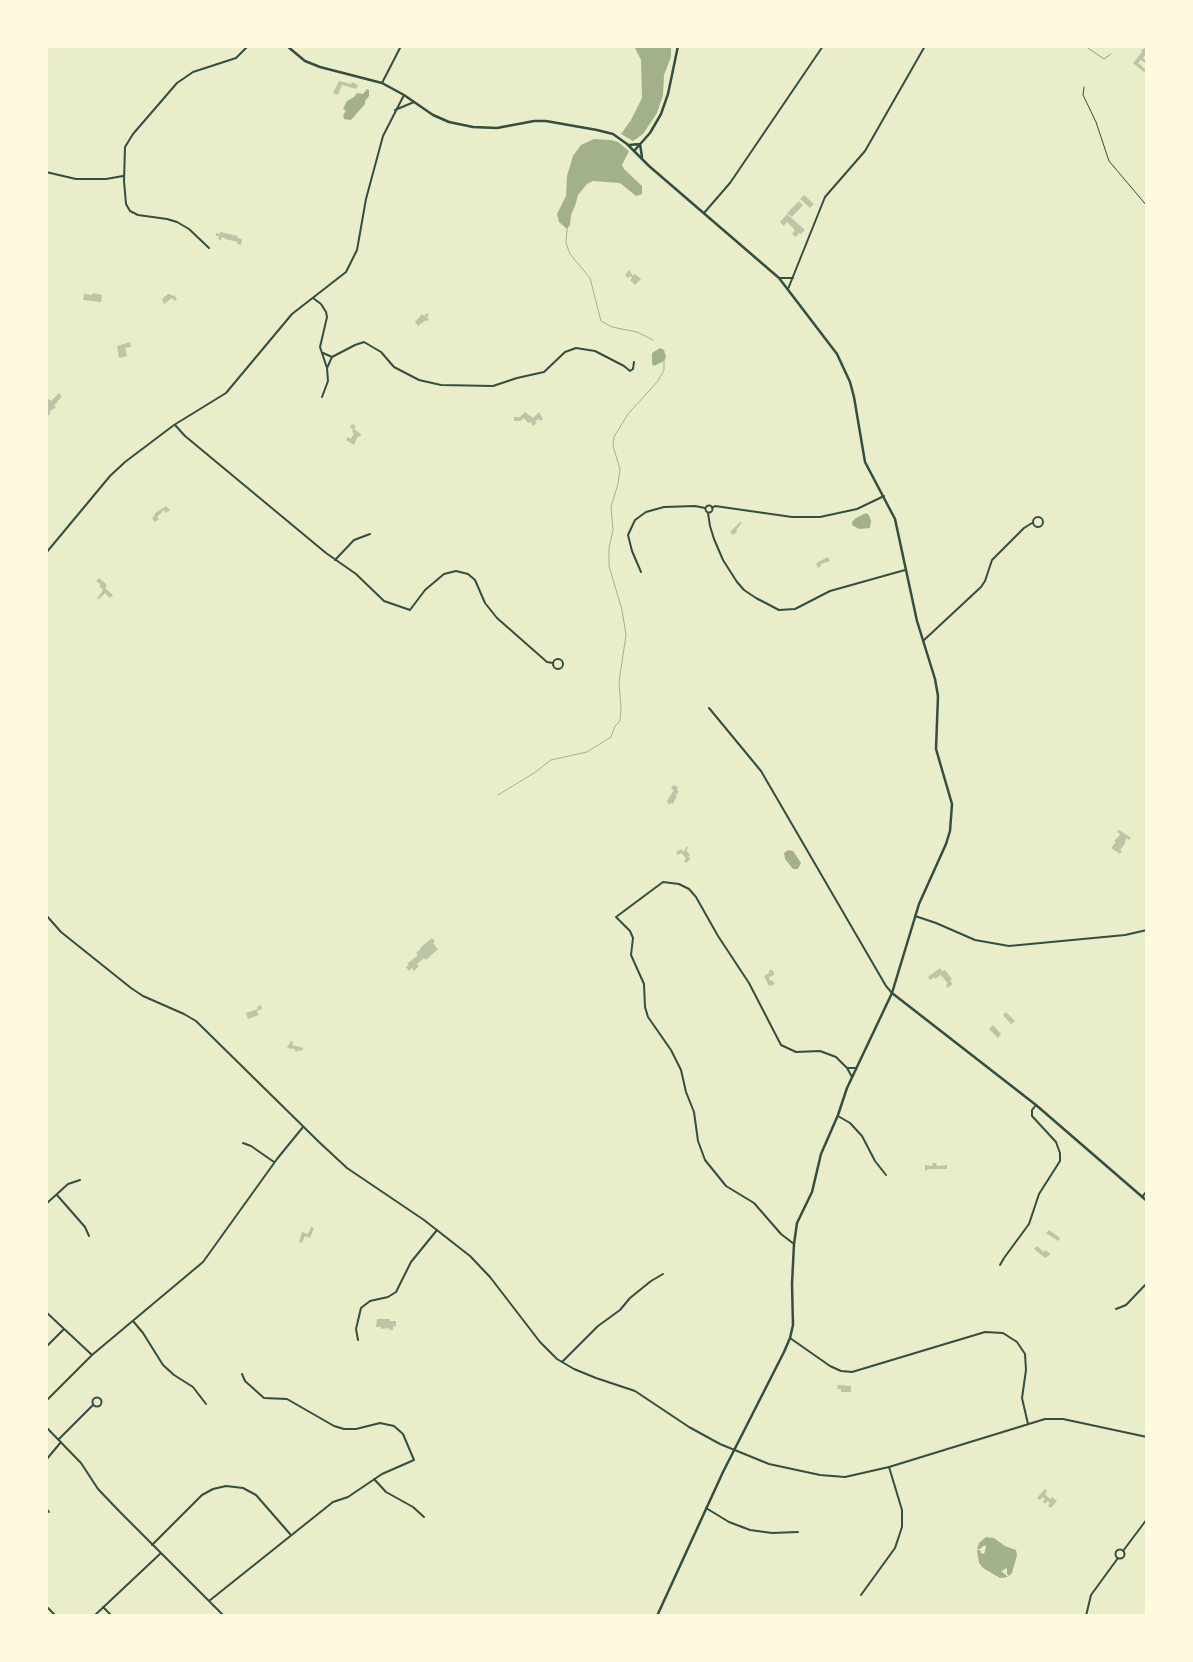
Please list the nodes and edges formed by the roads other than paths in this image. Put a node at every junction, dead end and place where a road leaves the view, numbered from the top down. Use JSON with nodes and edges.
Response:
{"nodes":[{"id":1,"x":248,"y":46,"type":"edge"},
{"id":2,"x":287,"y":46,"type":"edge"},
{"id":3,"x":401,"y":46,"type":"edge"},
{"id":4,"x":678,"y":46,"type":"edge"},
{"id":5,"x":822,"y":46,"type":"edge"},
{"id":6,"x":925,"y":46,"type":"edge"},
{"id":7,"x":382,"y":83,"type":"junction"},
{"id":8,"x":1084,"y":87,"type":"dead end"},
{"id":9,"x":400,"y":93,"type":"junction"},
{"id":10,"x":404,"y":95,"type":"junction"},
{"id":11,"x":400,"y":101,"type":"junction"},
{"id":12,"x":414,"y":102,"type":"junction"},
{"id":13,"x":395,"y":110,"type":"junction"},
{"id":14,"x":627,"y":144,"type":"junction"},
{"id":15,"x":640,"y":144,"type":"junction"},
{"id":16,"x":634,"y":151,"type":"junction"},
{"id":17,"x":642,"y":158,"type":"junction"},
{"id":18,"x":46,"y":172,"type":"edge"},
{"id":19,"x":123,"y":176,"type":"junction"},
{"id":20,"x":1147,"y":206,"type":"edge"},
{"id":21,"x":704,"y":213,"type":"junction"},
{"id":22,"x":209,"y":248,"type":"dead end"},
{"id":23,"x":779,"y":278,"type":"junction"},
{"id":24,"x":792,"y":278,"type":"junction"},
{"id":25,"x":788,"y":289,"type":"junction"},
{"id":26,"x":313,"y":298,"type":"junction"},
{"id":27,"x":322,"y":353,"type":"junction"},
{"id":28,"x":332,"y":357,"type":"junction"},
{"id":29,"x":634,"y":362,"type":"dead end"},
{"id":30,"x":327,"y":368,"type":"junction"},
{"id":31,"x":322,"y":398,"type":"dead end"},
{"id":32,"x":174,"y":425,"type":"junction"},
{"id":33,"x":884,"y":496,"type":"junction"},
{"id":34,"x":705,"y":508,"type":"junction"},
{"id":35,"x":712,"y":508,"type":"junction"},
{"id":36,"x":708,"y":513,"type":"junction"},
{"id":37,"x":1032,"y":523,"type":"junction"},
{"id":38,"x":370,"y":534,"type":"dead end"},
{"id":39,"x":46,"y":553,"type":"edge"},
{"id":40,"x":335,"y":560,"type":"junction"},
{"id":41,"x":907,"y":569,"type":"junction"},
{"id":42,"x":641,"y":572,"type":"dead end"},
{"id":43,"x":923,"y":640,"type":"junction"},
{"id":44,"x":553,"y":663,"type":"dead end"},
{"id":45,"x":709,"y":708,"type":"dead end"},
{"id":46,"x":46,"y":915,"type":"edge"},
{"id":47,"x":915,"y":916,"type":"junction"},
{"id":48,"x":1147,"y":930,"type":"edge"},
{"id":49,"x":892,"y":993,"type":"junction"},
{"id":50,"x":847,"y":1068,"type":"junction"},
{"id":51,"x":856,"y":1068,"type":"junction"},
{"id":52,"x":852,"y":1076,"type":"junction"},
{"id":53,"x":1036,"y":1105,"type":"junction"},
{"id":54,"x":838,"y":1116,"type":"junction"},
{"id":55,"x":303,"y":1127,"type":"junction"},
{"id":56,"x":243,"y":1143,"type":"dead end"},
{"id":57,"x":274,"y":1162,"type":"junction"},
{"id":58,"x":886,"y":1175,"type":"dead end"},
{"id":59,"x":80,"y":1180,"type":"dead end"},
{"id":60,"x":1147,"y":1191,"type":"edge"},
{"id":61,"x":57,"y":1195,"type":"junction"},
{"id":62,"x":1142,"y":1197,"type":"junction"},
{"id":63,"x":1147,"y":1201,"type":"edge"},
{"id":64,"x":46,"y":1204,"type":"edge"},
{"id":65,"x":437,"y":1230,"type":"junction"},
{"id":66,"x":89,"y":1236,"type":"dead end"},
{"id":67,"x":794,"y":1244,"type":"junction"},
{"id":68,"x":1000,"y":1265,"type":"dead end"},
{"id":69,"x":663,"y":1274,"type":"dead end"},
{"id":70,"x":1147,"y":1283,"type":"edge"},
{"id":71,"x":1116,"y":1309,"type":"dead end"},
{"id":72,"x":46,"y":1312,"type":"edge"},
{"id":73,"x":133,"y":1321,"type":"junction"},
{"id":74,"x":64,"y":1329,"type":"junction"},
{"id":75,"x":790,"y":1338,"type":"junction"},
{"id":76,"x":358,"y":1340,"type":"dead end"},
{"id":77,"x":46,"y":1348,"type":"edge"},
{"id":78,"x":92,"y":1355,"type":"junction"},
{"id":79,"x":562,"y":1362,"type":"junction"},
{"id":80,"x":242,"y":1374,"type":"dead end"},
{"id":81,"x":46,"y":1401,"type":"edge"},
{"id":82,"x":206,"y":1404,"type":"dead end"},
{"id":83,"x":93,"y":1405,"type":"dead end"},
{"id":84,"x":1028,"y":1424,"type":"junction"},
{"id":85,"x":46,"y":1427,"type":"edge"},
{"id":86,"x":1147,"y":1437,"type":"edge"},
{"id":87,"x":59,"y":1440,"type":"junction"},
{"id":88,"x":61,"y":1442,"type":"junction"},
{"id":89,"x":733,"y":1450,"type":"junction"},
{"id":90,"x":46,"y":1460,"type":"edge"},
{"id":91,"x":889,"y":1467,"type":"junction"},
{"id":92,"x":374,"y":1479,"type":"junction"},
{"id":93,"x":46,"y":1508,"type":"edge"},
{"id":94,"x":706,"y":1508,"type":"junction"},
{"id":95,"x":49,"y":1512,"type":"dead end"},
{"id":96,"x":424,"y":1517,"type":"dead end"},
{"id":97,"x":1147,"y":1519,"type":"edge"},
{"id":98,"x":798,"y":1532,"type":"dead end"},
{"id":99,"x":291,"y":1534,"type":"junction"},
{"id":100,"x":152,"y":1545,"type":"junction"},
{"id":101,"x":1123,"y":1551,"type":"junction"},
{"id":102,"x":161,"y":1554,"type":"junction"},
{"id":103,"x":1118,"y":1558,"type":"junction"},
{"id":104,"x":861,"y":1595,"type":"dead end"},
{"id":105,"x":209,"y":1601,"type":"junction"},
{"id":106,"x":46,"y":1606,"type":"edge"},
{"id":107,"x":103,"y":1607,"type":"junction"},
{"id":108,"x":56,"y":1616,"type":"edge"},
{"id":109,"x":94,"y":1616,"type":"edge"},
{"id":110,"x":112,"y":1616,"type":"edge"},
{"id":111,"x":224,"y":1616,"type":"edge"},
{"id":112,"x":657,"y":1616,"type":"edge"},
{"id":113,"x":1086,"y":1616,"type":"edge"}],
"edges":[{"from":1,"to":19,"type":"street"},
{"from":2,"to":7,"type":"main road"},
{"from":3,"to":7,"type":"street"},
{"from":4,"to":15,"type":"main road"},
{"from":5,"to":21,"type":"street"},
{"from":6,"to":24,"type":"street"},
{"from":7,"to":9,"type":"main road"},
{"from":8,"to":20,"type":"street"},
{"from":9,"to":10,"type":"main road"},
{"from":9,"to":11,"type":"street"},
{"from":10,"to":11,"type":"street"},
{"from":10,"to":12,"type":"main road"},
{"from":11,"to":13,"type":"street"},
{"from":12,"to":13,"type":"street"},
{"from":12,"to":14,"type":"main road"},
{"from":13,"to":26,"type":"street"},
{"from":14,"to":15,"type":"main road"},
{"from":14,"to":16,"type":"main road"},
{"from":15,"to":16,"type":"main road"},
{"from":15,"to":17,"type":"main road"},
{"from":16,"to":17,"type":"main road"},
{"from":17,"to":21,"type":"main road"},
{"from":18,"to":19,"type":"street"},
{"from":19,"to":22,"type":"street"},
{"from":21,"to":23,"type":"main road"},
{"from":23,"to":24,"type":"street"},
{"from":23,"to":25,"type":"main road"},
{"from":24,"to":25,"type":"street"},
{"from":25,"to":33,"type":"main road"},
{"from":26,"to":27,"type":"street"},
{"from":26,"to":32,"type":"street"},
{"from":27,"to":28,"type":"street"},
{"from":27,"to":30,"type":"street"},
{"from":28,"to":29,"type":"street"},
{"from":28,"to":30,"type":"street"},
{"from":30,"to":31,"type":"street"},
{"from":32,"to":39,"type":"street"},
{"from":32,"to":40,"type":"street"},
{"from":33,"to":35,"type":"street"},
{"from":33,"to":41,"type":"main road"},
{"from":34,"to":35,"type":"street"},
{"from":34,"to":36,"type":"street"},
{"from":34,"to":42,"type":"street"},
{"from":35,"to":36,"type":"street"},
{"from":36,"to":41,"type":"street"},
{"from":37,"to":37,"type":"street"},
{"from":37,"to":43,"type":"street"},
{"from":38,"to":40,"type":"street"},
{"from":40,"to":44,"type":"street"},
{"from":41,"to":43,"type":"main road"},
{"from":43,"to":47,"type":"main road"},
{"from":45,"to":49,"type":"street"},
{"from":46,"to":55,"type":"street"},
{"from":47,"to":48,"type":"street"},
{"from":47,"to":49,"type":"main road"},
{"from":49,"to":51,"type":"main road"},
{"from":49,"to":53,"type":"main road"},
{"from":50,"to":51,"type":"street"},
{"from":50,"to":52,"type":"street"},
{"from":50,"to":67,"type":"street"},
{"from":51,"to":52,"type":"main road"},
{"from":52,"to":54,"type":"main road"},
{"from":53,"to":62,"type":"main road"},
{"from":53,"to":68,"type":"street"},
{"from":54,"to":58,"type":"street"},
{"from":54,"to":67,"type":"main road"},
{"from":55,"to":57,"type":"street"},
{"from":55,"to":65,"type":"street"},
{"from":56,"to":57,"type":"street"},
{"from":57,"to":73,"type":"street"},
{"from":59,"to":61,"type":"street"},
{"from":60,"to":62,"type":"street"},
{"from":61,"to":64,"type":"street"},
{"from":61,"to":66,"type":"street"},
{"from":62,"to":63,"type":"main road"},
{"from":65,"to":76,"type":"street"},
{"from":65,"to":79,"type":"street"},
{"from":67,"to":75,"type":"main road"},
{"from":69,"to":79,"type":"street"},
{"from":70,"to":71,"type":"street"},
{"from":72,"to":74,"type":"street"},
{"from":73,"to":78,"type":"street"},
{"from":73,"to":82,"type":"street"},
{"from":74,"to":77,"type":"street"},
{"from":74,"to":78,"type":"street"},
{"from":75,"to":84,"type":"street"},
{"from":75,"to":89,"type":"main road"},
{"from":78,"to":81,"type":"street"},
{"from":79,"to":89,"type":"street"},
{"from":80,"to":92,"type":"street"},
{"from":83,"to":87,"type":"street"},
{"from":84,"to":86,"type":"street"},
{"from":84,"to":91,"type":"street"},
{"from":85,"to":87,"type":"street"},
{"from":87,"to":88,"type":"street"},
{"from":88,"to":90,"type":"street"},
{"from":88,"to":100,"type":"street"},
{"from":89,"to":91,"type":"street"},
{"from":89,"to":94,"type":"main road"},
{"from":91,"to":104,"type":"street"},
{"from":92,"to":96,"type":"street"},
{"from":92,"to":99,"type":"street"},
{"from":93,"to":95,"type":"street"},
{"from":94,"to":98,"type":"street"},
{"from":94,"to":112,"type":"main road"},
{"from":97,"to":101,"type":"street"},
{"from":99,"to":100,"type":"street"},
{"from":99,"to":105,"type":"street"},
{"from":100,"to":102,"type":"street"},
{"from":101,"to":103,"type":"street"},
{"from":101,"to":103,"type":"street"},
{"from":102,"to":105,"type":"street"},
{"from":102,"to":107,"type":"street"},
{"from":103,"to":113,"type":"street"},
{"from":105,"to":111,"type":"street"},
{"from":106,"to":108,"type":"street"},
{"from":107,"to":109,"type":"street"},
{"from":107,"to":110,"type":"street"}]}
